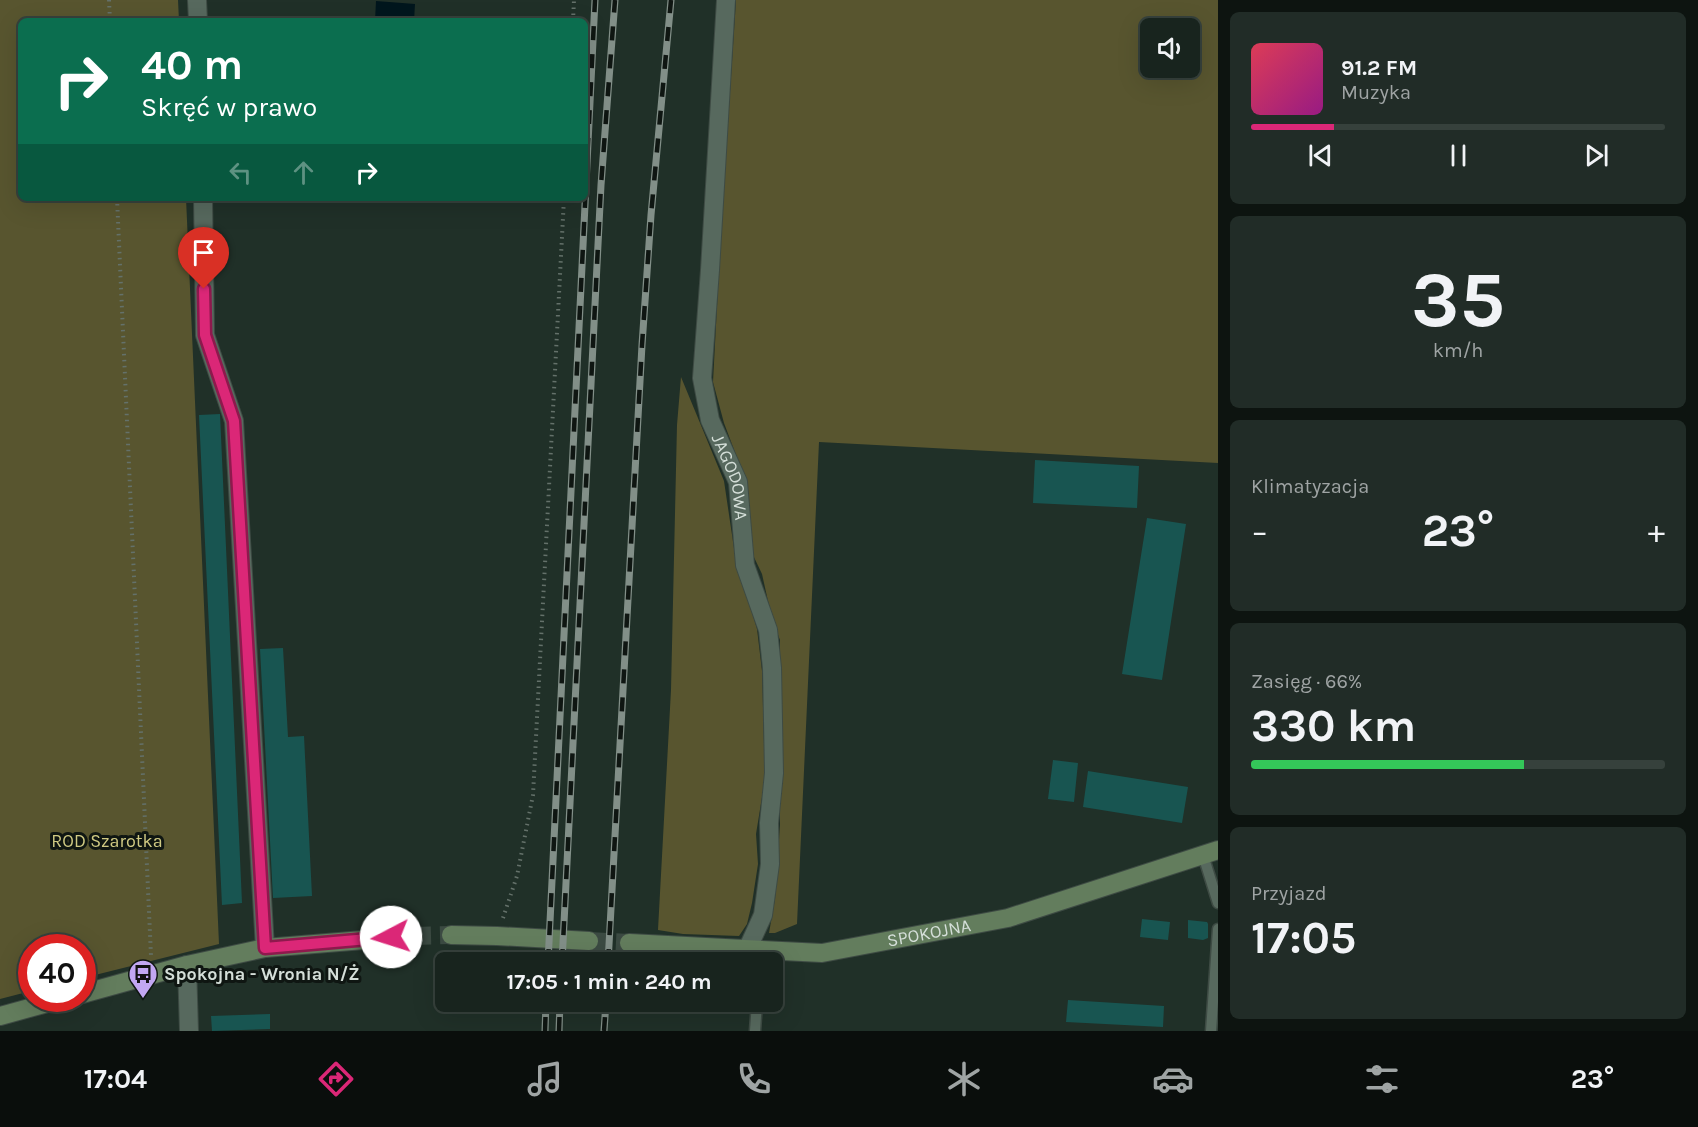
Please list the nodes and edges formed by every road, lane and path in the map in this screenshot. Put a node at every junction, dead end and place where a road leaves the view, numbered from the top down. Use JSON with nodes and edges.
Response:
{"nodes":[{"id":1,"x":109,"y":0,"type":"edge"},
{"id":2,"x":197,"y":0,"type":"edge"},
{"id":3,"x":574,"y":0,"type":"edge"},
{"id":4,"x":726,"y":0,"type":"edge"},
{"id":5,"x":110,"y":18,"type":"edge"},
{"id":6,"x":198,"y":18,"type":"edge"},
{"id":7,"x":573,"y":18,"type":"edge"},
{"id":8,"x":117,"y":201,"type":"edge"},
{"id":9,"x":202,"y":201,"type":"edge"},
{"id":10,"x":564,"y":201,"type":"edge"},
{"id":11,"x":1210,"y":852,"type":"edge"},
{"id":12,"x":1218,"y":903,"type":"edge"},
{"id":13,"x":1218,"y":928,"type":"edge"},
{"id":14,"x":412,"y":936,"type":"tunnel mouth"},
{"id":15,"x":451,"y":936,"type":"tunnel mouth"},
{"id":16,"x":497,"y":936,"type":"junction"},
{"id":17,"x":589,"y":941,"type":"tunnel mouth"},
{"id":18,"x":629,"y":944,"type":"tunnel mouth"},
{"id":19,"x":265,"y":948,"type":"junction"},
{"id":20,"x":731,"y":952,"type":"edge"},
{"id":21,"x":756,"y":952,"type":"edge"},
{"id":22,"x":783,"y":954,"type":"edge"},
{"id":23,"x":187,"y":965,"type":"junction"},
{"id":24,"x":152,"y":975,"type":"junction"},
{"id":25,"x":96,"y":990,"type":"edge"},
{"id":26,"x":18,"y":1011,"type":"edge"},
{"id":27,"x":756,"y":1012,"type":"edge"},
{"id":28,"x":0,"y":1016,"type":"edge"},
{"id":29,"x":189,"y":1031,"type":"edge"},
{"id":30,"x":755,"y":1031,"type":"edge"},
{"id":31,"x":1211,"y":1031,"type":"edge"}],
"edges":[{"from":1,"to":5,"type":"path"},
{"from":2,"to":6,"type":"street"},
{"from":3,"to":7,"type":"path"},
{"from":4,"to":21,"type":"street","name":"JAGODOWA"},
{"from":8,"to":24,"type":"path"},
{"from":9,"to":19,"type":"street"},
{"from":10,"to":16,"type":"path"},
{"from":11,"to":12,"type":"lane"},
{"from":11,"to":22,"type":"street","name":"SPOKOJNA"},
{"from":13,"to":31,"type":"lane"},
{"from":14,"to":19,"type":"street"},
{"from":15,"to":16,"type":"street"},
{"from":16,"to":17,"type":"street"},
{"from":18,"to":20,"type":"street","name":"SPOKOJNA"},
{"from":19,"to":23,"type":"street"},
{"from":23,"to":24,"type":"street"},
{"from":23,"to":29,"type":"street"},
{"from":24,"to":25,"type":"street"},
{"from":26,"to":28,"type":"street"},
{"from":27,"to":30,"type":"lane"}]}
